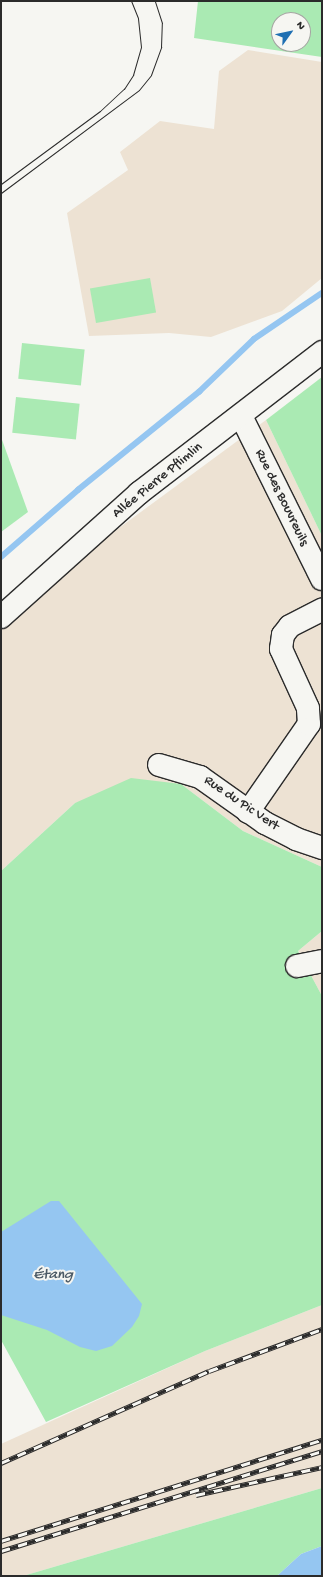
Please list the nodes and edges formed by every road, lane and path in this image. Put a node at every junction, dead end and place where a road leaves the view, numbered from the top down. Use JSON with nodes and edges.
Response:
{"nodes":[{"id":1,"x":322,"y":352,"type":"edge"},
{"id":2,"x":241,"y":416,"type":"junction"},
{"id":3,"x":322,"y":579,"type":"edge"},
{"id":4,"x":322,"y":610,"type":"edge"},
{"id":5,"x":1,"y":617,"type":"edge"},
{"id":6,"x":159,"y":765,"type":"dead end"},
{"id":7,"x":248,"y":812,"type":"junction"},
{"id":8,"x":322,"y":848,"type":"edge"},
{"id":9,"x":322,"y":961,"type":"edge"},
{"id":10,"x":297,"y":966,"type":"dead end"}],
"edges":[{"from":1,"to":2,"type":"street","name":"Allée Pierre Pflimlin"},
{"from":2,"to":3,"type":"street","name":"Rue des Bouvreuils"},
{"from":2,"to":5,"type":"street","name":"Allée Pierre Pflimlin"},
{"from":4,"to":7,"type":"street"},
{"from":6,"to":7,"type":"street","name":"Rue du Pic Vert"},
{"from":7,"to":8,"type":"street","name":"Rue du Pic Vert"},
{"from":9,"to":10,"type":"street"}]}
